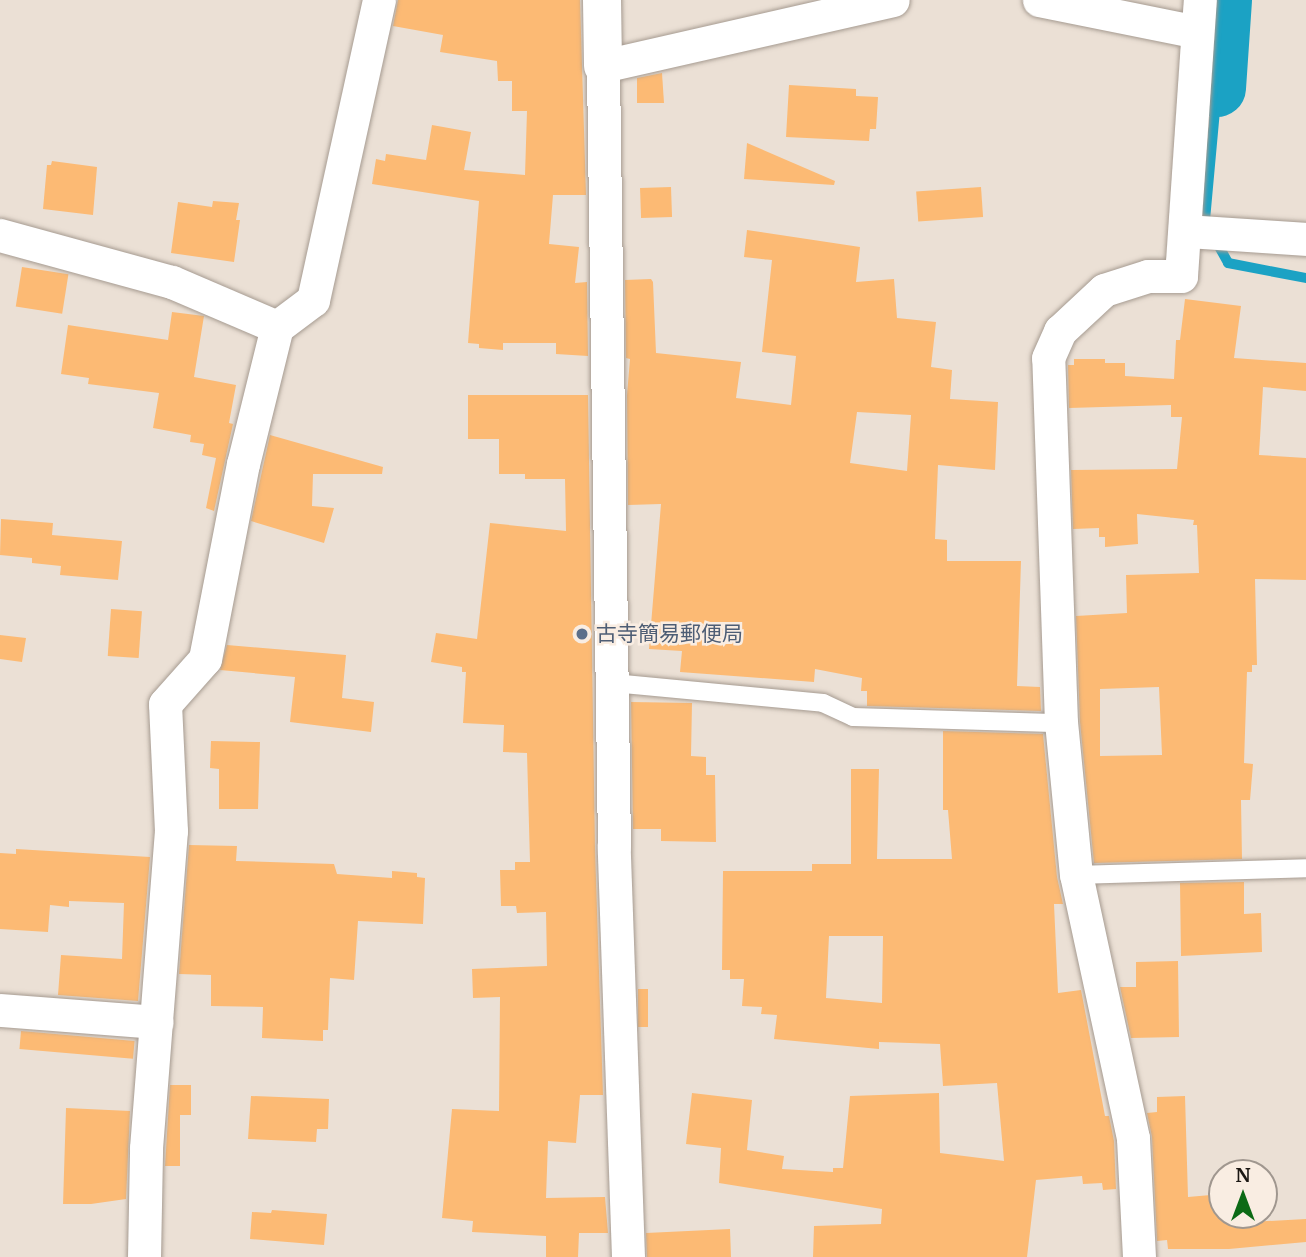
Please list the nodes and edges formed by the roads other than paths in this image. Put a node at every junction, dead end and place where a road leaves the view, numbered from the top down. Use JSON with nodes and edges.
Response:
{"nodes":[{"id":1,"x":379,"y":0,"type":"edge"},
{"id":2,"x":602,"y":0,"type":"edge"},
{"id":3,"x":893,"y":0,"type":"edge"},
{"id":4,"x":1039,"y":0,"type":"edge"},
{"id":5,"x":1199,"y":16,"type":"edge"},
{"id":6,"x":603,"y":66,"type":"junction"},
{"id":7,"x":1186,"y":231,"type":"junction"},
{"id":8,"x":0,"y":235,"type":"edge"},
{"id":9,"x":1306,"y":239,"type":"edge"},
{"id":10,"x":277,"y":327,"type":"junction"},
{"id":11,"x":613,"y":683,"type":"junction"},
{"id":12,"x":1061,"y":723,"type":"junction"},
{"id":13,"x":1306,"y":868,"type":"edge"},
{"id":14,"x":1076,"y":875,"type":"junction"},
{"id":15,"x":0,"y":1010,"type":"edge"},
{"id":16,"x":157,"y":1022,"type":"junction"},
{"id":17,"x":144,"y":1257,"type":"edge"},
{"id":18,"x":628,"y":1257,"type":"edge"},
{"id":19,"x":1139,"y":1257,"type":"edge"}],
"edges":[{"from":1,"to":10,"type":"street"},
{"from":2,"to":6,"type":"street"},
{"from":3,"to":6,"type":"street"},
{"from":4,"to":5,"type":"street"},
{"from":5,"to":7,"type":"street"},
{"from":6,"to":11,"type":"street"},
{"from":7,"to":9,"type":"street"},
{"from":7,"to":12,"type":"street"},
{"from":8,"to":10,"type":"street"},
{"from":10,"to":16,"type":"street"},
{"from":11,"to":12,"type":"lane"},
{"from":11,"to":18,"type":"street"},
{"from":12,"to":14,"type":"street"},
{"from":13,"to":14,"type":"lane"},
{"from":14,"to":19,"type":"street"},
{"from":15,"to":16,"type":"street"},
{"from":16,"to":17,"type":"street"}]}
